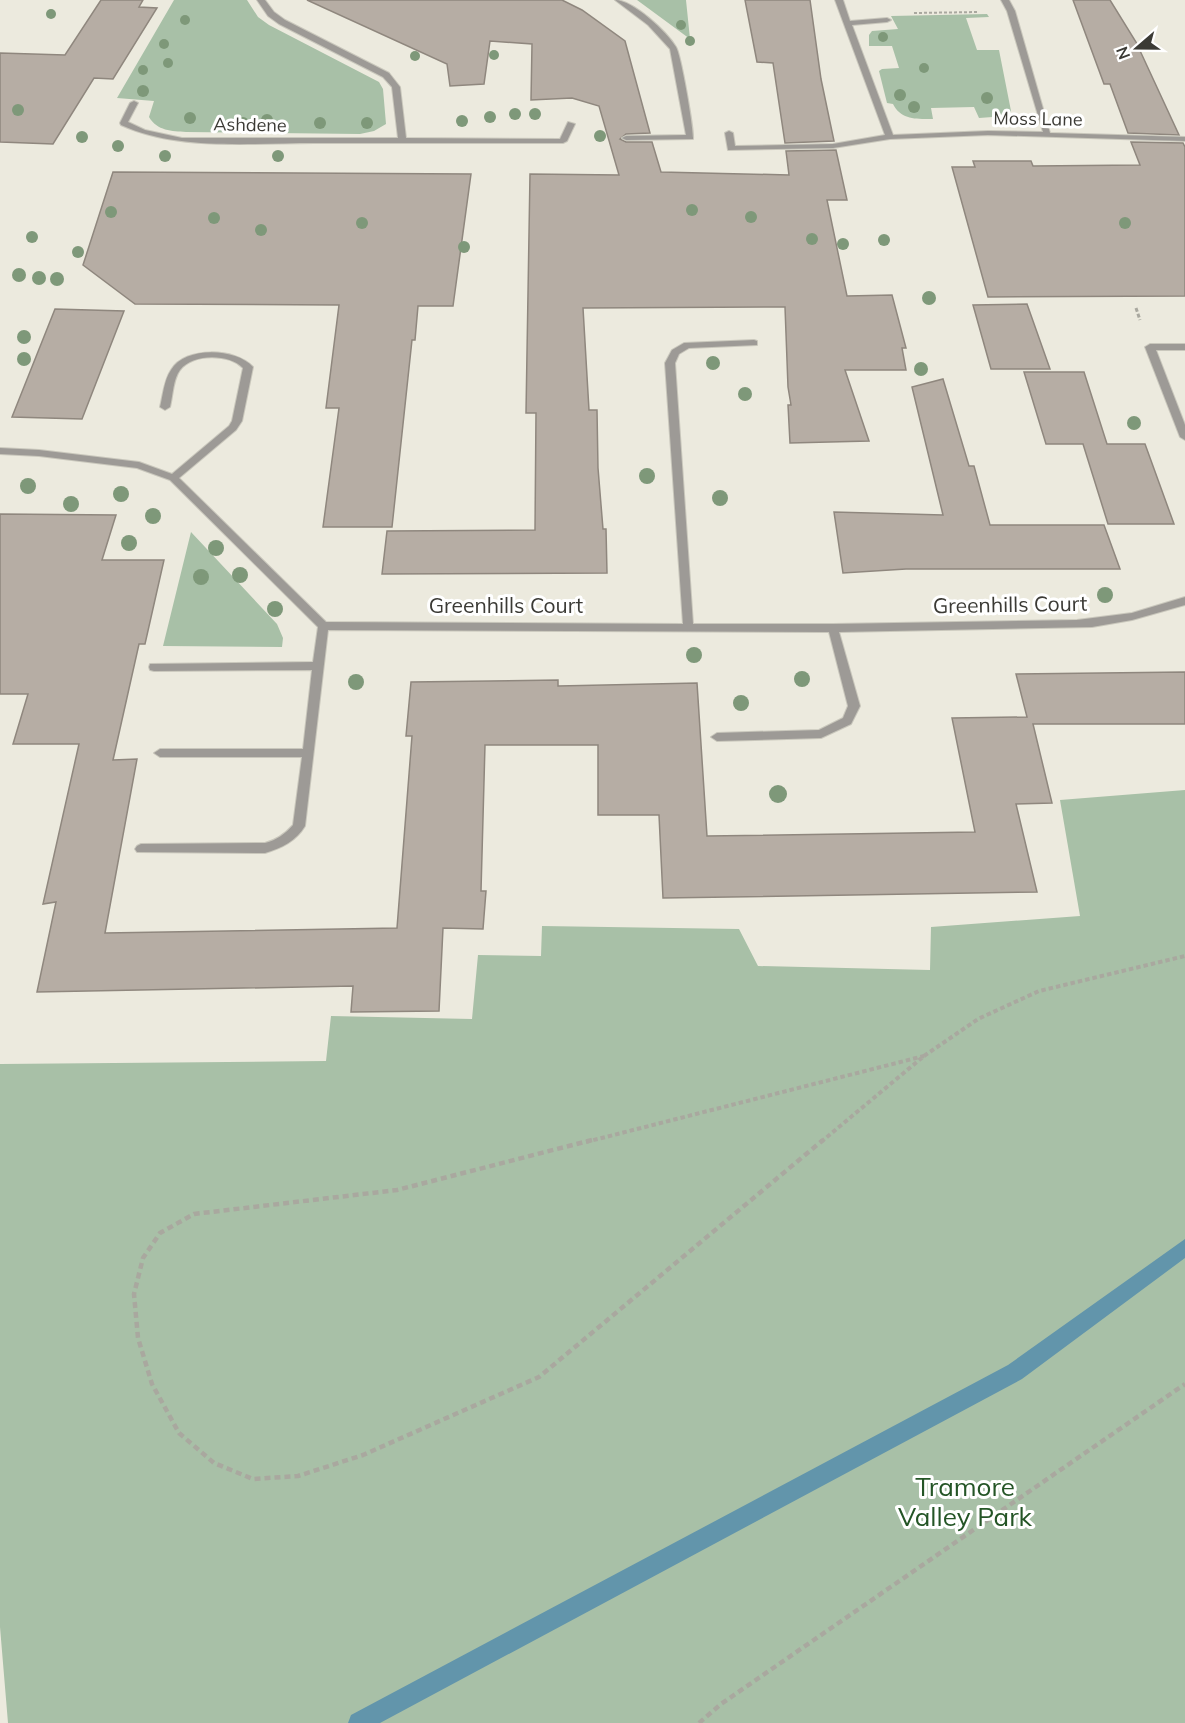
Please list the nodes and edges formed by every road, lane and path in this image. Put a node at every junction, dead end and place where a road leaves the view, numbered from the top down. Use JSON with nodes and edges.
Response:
{"nodes":[{"id":1,"x":261,"y":0,"type":"edge"},
{"id":2,"x":619,"y":0,"type":"edge"},
{"id":3,"x":839,"y":0,"type":"edge"},
{"id":4,"x":1005,"y":0,"type":"edge"},
{"id":5,"x":1011,"y":11,"type":"junction"},
{"id":6,"x":887,"y":20,"type":"joint"},
{"id":7,"x":848,"y":23,"type":"junction"},
{"id":8,"x":134,"y":103,"type":"dead end"},
{"id":9,"x":571,"y":124,"type":"dead end"},
{"id":10,"x":729,"y":133,"type":"dead end"},
{"id":11,"x":1047,"y":134,"type":"junction"},
{"id":12,"x":890,"y":137,"type":"junction"},
{"id":13,"x":626,"y":138,"type":"dead end"},
{"id":14,"x":1185,"y":139,"type":"edge"},
{"id":15,"x":402,"y":142,"type":"junction"},
{"id":16,"x":754,"y":343,"type":"dead end"},
{"id":17,"x":1185,"y":347,"type":"edge"},
{"id":18,"x":165,"y":407,"type":"dead end"},
{"id":19,"x":1185,"y":437,"type":"edge"},
{"id":20,"x":0,"y":451,"type":"edge"},
{"id":21,"x":173,"y":478,"type":"junction"},
{"id":22,"x":1185,"y":601,"type":"edge"},
{"id":23,"x":323,"y":626,"type":"junction"},
{"id":24,"x":688,"y":626,"type":"junction"},
{"id":25,"x":833,"y":628,"type":"junction"},
{"id":26,"x":319,"y":666,"type":"junction"},
{"id":27,"x":154,"y":667,"type":"dead end"},
{"id":28,"x":717,"y":737,"type":"dead end"},
{"id":29,"x":160,"y":753,"type":"dead end"},
{"id":30,"x":308,"y":753,"type":"junction"},
{"id":31,"x":141,"y":849,"type":"dead end"},
{"id":32,"x":1185,"y":956,"type":"edge"},
{"id":33,"x":924,"y":1056,"type":"junction"},
{"id":34,"x":1185,"y":1384,"type":"edge"},
{"id":35,"x":699,"y":1723,"type":"edge"}],
"edges":[{"from":1,"to":15,"type":"street"},
{"from":2,"to":13,"type":"street"},
{"from":3,"to":7,"type":"street"},
{"from":4,"to":5,"type":"street"},
{"from":5,"to":6,"type":"path"},
{"from":5,"to":11,"type":"street"},
{"from":6,"to":7,"type":"street"},
{"from":7,"to":12,"type":"street"},
{"from":8,"to":15,"type":"street","name":"Ashdene"},
{"from":9,"to":15,"type":"street","name":"Ashdene"},
{"from":10,"to":12,"type":"street","name":"Moss Lane"},
{"from":11,"to":12,"type":"street","name":"Moss Lane"},
{"from":11,"to":14,"type":"street","name":"Moss Lane"},
{"from":16,"to":24,"type":"street"},
{"from":17,"to":19,"type":"street"},
{"from":18,"to":21,"type":"street"},
{"from":20,"to":21,"type":"street"},
{"from":21,"to":23,"type":"street"},
{"from":22,"to":25,"type":"street","name":"Greenhills Court"},
{"from":23,"to":24,"type":"street","name":"Greenhills Court"},
{"from":23,"to":26,"type":"street"},
{"from":24,"to":25,"type":"street","name":"Greenhills Court"},
{"from":25,"to":28,"type":"street"},
{"from":26,"to":27,"type":"street"},
{"from":26,"to":30,"type":"street"},
{"from":29,"to":30,"type":"street"},
{"from":30,"to":31,"type":"street"},
{"from":32,"to":33,"type":"path"},
{"from":33,"to":33,"type":"path"},
{"from":34,"to":35,"type":"path"}]}
